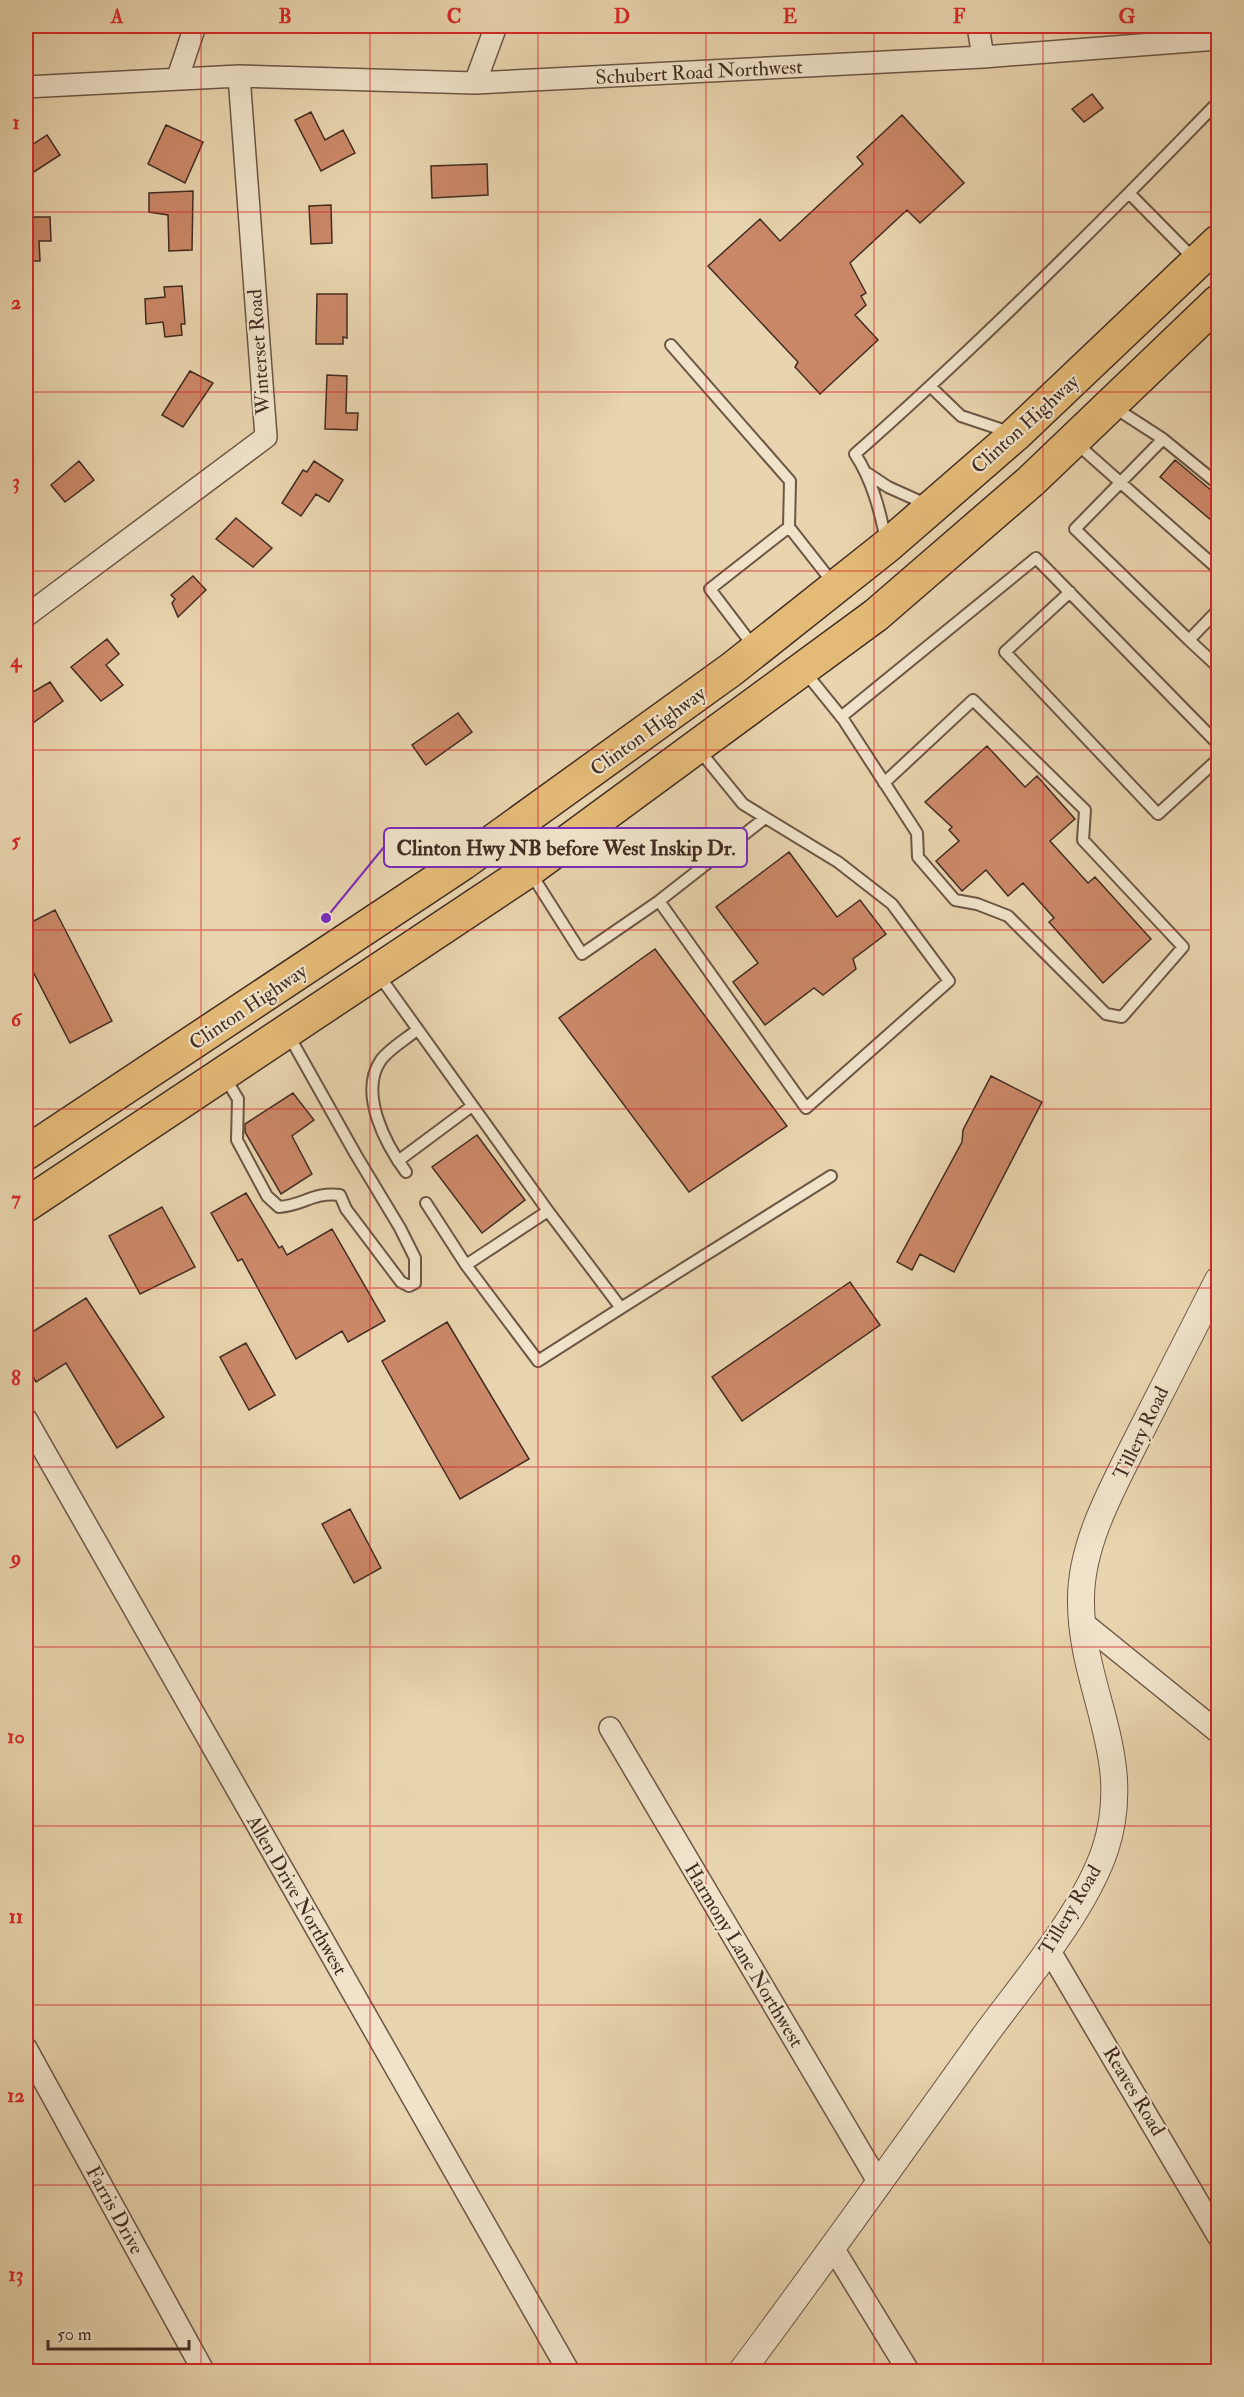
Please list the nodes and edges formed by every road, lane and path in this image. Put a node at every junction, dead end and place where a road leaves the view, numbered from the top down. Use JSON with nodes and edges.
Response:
{"nodes":[{"id":1,"x":195,"y":26,"type":"edge"},
{"id":2,"x":496,"y":26,"type":"edge"},
{"id":3,"x":978,"y":26,"type":"edge"},
{"id":4,"x":1218,"y":39,"type":"edge"},
{"id":5,"x":983,"y":57,"type":"junction"},
{"id":6,"x":239,"y":76,"type":"junction"},
{"id":7,"x":178,"y":77,"type":"junction"},
{"id":8,"x":475,"y":84,"type":"junction"},
{"id":9,"x":26,"y":87,"type":"edge"},
{"id":10,"x":1218,"y":102,"type":"edge"},
{"id":11,"x":1130,"y":194,"type":"junction"},
{"id":12,"x":1208,"y":252,"type":"edge"},
{"id":13,"x":1218,"y":302,"type":"edge"},
{"id":14,"x":671,"y":345,"type":"dead end"},
{"id":15,"x":931,"y":387,"type":"junction"},
{"id":16,"x":1111,"y":405,"type":"junction"},
{"id":17,"x":1016,"y":434,"type":"junction"},
{"id":18,"x":1163,"y":439,"type":"junction"},
{"id":19,"x":1074,"y":441,"type":"junction"},
{"id":20,"x":867,"y":473,"type":"junction"},
{"id":21,"x":1121,"y":482,"type":"junction"},
{"id":22,"x":959,"y":483,"type":"junction"},
{"id":23,"x":1218,"y":484,"type":"edge"},
{"id":24,"x":931,"y":507,"type":"junction"},
{"id":25,"x":988,"y":519,"type":"junction"},
{"id":26,"x":789,"y":527,"type":"junction"},
{"id":27,"x":887,"y":546,"type":"junction"},
{"id":28,"x":1218,"y":569,"type":"edge"},
{"id":29,"x":836,"y":587,"type":"junction"},
{"id":30,"x":1070,"y":592,"type":"junction"},
{"id":31,"x":1218,"y":610,"type":"edge"},
{"id":32,"x":26,"y":616,"type":"edge"},
{"id":33,"x":1189,"y":640,"type":"junction"},
{"id":34,"x":756,"y":650,"type":"junction"},
{"id":35,"x":1218,"y":667,"type":"edge"},
{"id":36,"x":803,"y":670,"type":"junction"},
{"id":37,"x":841,"y":717,"type":"junction"},
{"id":38,"x":1218,"y":744,"type":"edge"},
{"id":39,"x":697,"y":747,"type":"junction"},
{"id":40,"x":1218,"y":759,"type":"edge"},
{"id":41,"x":884,"y":783,"type":"junction"},
{"id":42,"x":555,"y":798,"type":"junction"},
{"id":43,"x":765,"y":818,"type":"junction"},
{"id":44,"x":580,"y":832,"type":"junction"},
{"id":45,"x":529,"y":870,"type":"junction"},
{"id":46,"x":659,"y":901,"type":"junction"},
{"id":47,"x":376,"y":971,"type":"junction"},
{"id":48,"x":417,"y":1030,"type":"junction"},
{"id":49,"x":287,"y":1031,"type":"junction"},
{"id":50,"x":203,"y":1037,"type":"junction"},
{"id":51,"x":223,"y":1074,"type":"junction"},
{"id":52,"x":472,"y":1106,"type":"junction"},
{"id":53,"x":26,"y":1153,"type":"edge"},
{"id":54,"x":398,"y":1161,"type":"junction"},
{"id":55,"x":406,"y":1172,"type":"dead end"},
{"id":56,"x":831,"y":1176,"type":"dead end"},
{"id":57,"x":426,"y":1203,"type":"dead end"},
{"id":58,"x":26,"y":1205,"type":"edge"},
{"id":59,"x":548,"y":1211,"type":"junction"},
{"id":60,"x":466,"y":1264,"type":"junction"},
{"id":61,"x":1218,"y":1280,"type":"edge"},
{"id":62,"x":621,"y":1308,"type":"junction"},
{"id":63,"x":26,"y":1419,"type":"edge"},
{"id":64,"x":1081,"y":1621,"type":"junction"},
{"id":65,"x":610,"y":1728,"type":"dead end"},
{"id":66,"x":1218,"y":1732,"type":"edge"},
{"id":67,"x":1048,"y":1948,"type":"junction"},
{"id":68,"x":26,"y":2048,"type":"edge"},
{"id":69,"x":879,"y":2182,"type":"junction"},
{"id":70,"x":1218,"y":2236,"type":"edge"},
{"id":71,"x":833,"y":2248,"type":"junction"},
{"id":72,"x":204,"y":2372,"type":"edge"},
{"id":73,"x":569,"y":2372,"type":"edge"},
{"id":74,"x":741,"y":2372,"type":"edge"},
{"id":75,"x":909,"y":2372,"type":"edge"}],
"edges":[{"from":1,"to":7,"type":"street"},
{"from":2,"to":8,"type":"street"},
{"from":3,"to":5,"type":"street"},
{"from":4,"to":5,"type":"street","name":"Schubert Road Northwest"},
{"from":5,"to":8,"type":"street","name":"Schubert Road Northwest"},
{"from":6,"to":7,"type":"street","name":"Schubert Road Northwest"},
{"from":6,"to":8,"type":"street","name":"Schubert Road Northwest"},
{"from":6,"to":32,"type":"street","name":"Winterset Road"},
{"from":7,"to":9,"type":"street","name":"Schubert Road Northwest"},
{"from":10,"to":11,"type":"lane"},
{"from":11,"to":12,"type":"lane"},
{"from":11,"to":15,"type":"lane"},
{"from":12,"to":17,"type":"highway","name":"Clinton Highway"},
{"from":13,"to":16,"type":"highway","name":"Clinton Highway"},
{"from":14,"to":26,"type":"lane"},
{"from":15,"to":17,"type":"lane"},
{"from":15,"to":20,"type":"lane"},
{"from":16,"to":18,"type":"lane"},
{"from":16,"to":19,"type":"highway","name":"Clinton Highway"},
{"from":17,"to":22,"type":"highway","name":"Clinton Highway"},
{"from":18,"to":21,"type":"lane"},
{"from":18,"to":23,"type":"lane"},
{"from":19,"to":21,"type":"lane"},
{"from":19,"to":25,"type":"highway","name":"Clinton Highway"},
{"from":20,"to":24,"type":"lane"},
{"from":20,"to":27,"type":"lane"},
{"from":21,"to":28,"type":"lane"},
{"from":21,"to":33,"type":"lane"},
{"from":22,"to":24,"type":"highway","name":"Clinton Highway"},
{"from":22,"to":25,"type":"highway"},
{"from":24,"to":27,"type":"highway","name":"Clinton Highway"},
{"from":25,"to":36,"type":"highway","name":"Clinton Highway"},
{"from":26,"to":29,"type":"lane"},
{"from":26,"to":34,"type":"lane"},
{"from":27,"to":29,"type":"highway","name":"Clinton Highway"},
{"from":29,"to":34,"type":"highway","name":"Clinton Highway"},
{"from":30,"to":37,"type":"lane"},
{"from":30,"to":38,"type":"lane"},
{"from":30,"to":40,"type":"lane"},
{"from":31,"to":33,"type":"lane"},
{"from":33,"to":35,"type":"lane"},
{"from":34,"to":42,"type":"highway","name":"Clinton Highway"},
{"from":36,"to":37,"type":"lane"},
{"from":36,"to":39,"type":"highway","name":"Clinton Highway"},
{"from":37,"to":41,"type":"lane"},
{"from":39,"to":43,"type":"lane"},
{"from":39,"to":44,"type":"highway","name":"Clinton Highway"},
{"from":41,"to":41,"type":"lane"},
{"from":42,"to":44,"type":"highway"},
{"from":42,"to":50,"type":"highway","name":"Clinton Highway"},
{"from":43,"to":46,"type":"lane"},
{"from":43,"to":46,"type":"lane"},
{"from":44,"to":45,"type":"highway","name":"Clinton Highway"},
{"from":45,"to":46,"type":"lane"},
{"from":45,"to":47,"type":"highway","name":"Clinton Highway"},
{"from":47,"to":48,"type":"lane"},
{"from":47,"to":49,"type":"highway","name":"Clinton Highway"},
{"from":48,"to":52,"type":"lane"},
{"from":48,"to":54,"type":"lane"},
{"from":49,"to":51,"type":"highway","name":"Clinton Highway"},
{"from":49,"to":51,"type":"lane"},
{"from":50,"to":51,"type":"highway"},
{"from":50,"to":53,"type":"highway","name":"Clinton Highway"},
{"from":51,"to":58,"type":"highway","name":"Clinton Highway"},
{"from":52,"to":54,"type":"lane"},
{"from":52,"to":59,"type":"lane"},
{"from":54,"to":55,"type":"lane"},
{"from":56,"to":62,"type":"lane"},
{"from":57,"to":60,"type":"lane"},
{"from":59,"to":60,"type":"lane"},
{"from":59,"to":62,"type":"lane"},
{"from":60,"to":62,"type":"lane"},
{"from":61,"to":64,"type":"street","name":"Tillery Road"},
{"from":63,"to":73,"type":"street","name":"Allen Drive Northwest"},
{"from":64,"to":66,"type":"street"},
{"from":64,"to":67,"type":"street","name":"Tillery Road"},
{"from":65,"to":69,"type":"street","name":"Harmony Lane Northwest"},
{"from":67,"to":69,"type":"street","name":"Tillery Road"},
{"from":67,"to":70,"type":"street","name":"Reaves Road"},
{"from":68,"to":72,"type":"street","name":"Farris Drive"},
{"from":69,"to":71,"type":"street","name":"Tillery Road"},
{"from":71,"to":74,"type":"street","name":"Tillery Road"},
{"from":71,"to":75,"type":"street"}]}
